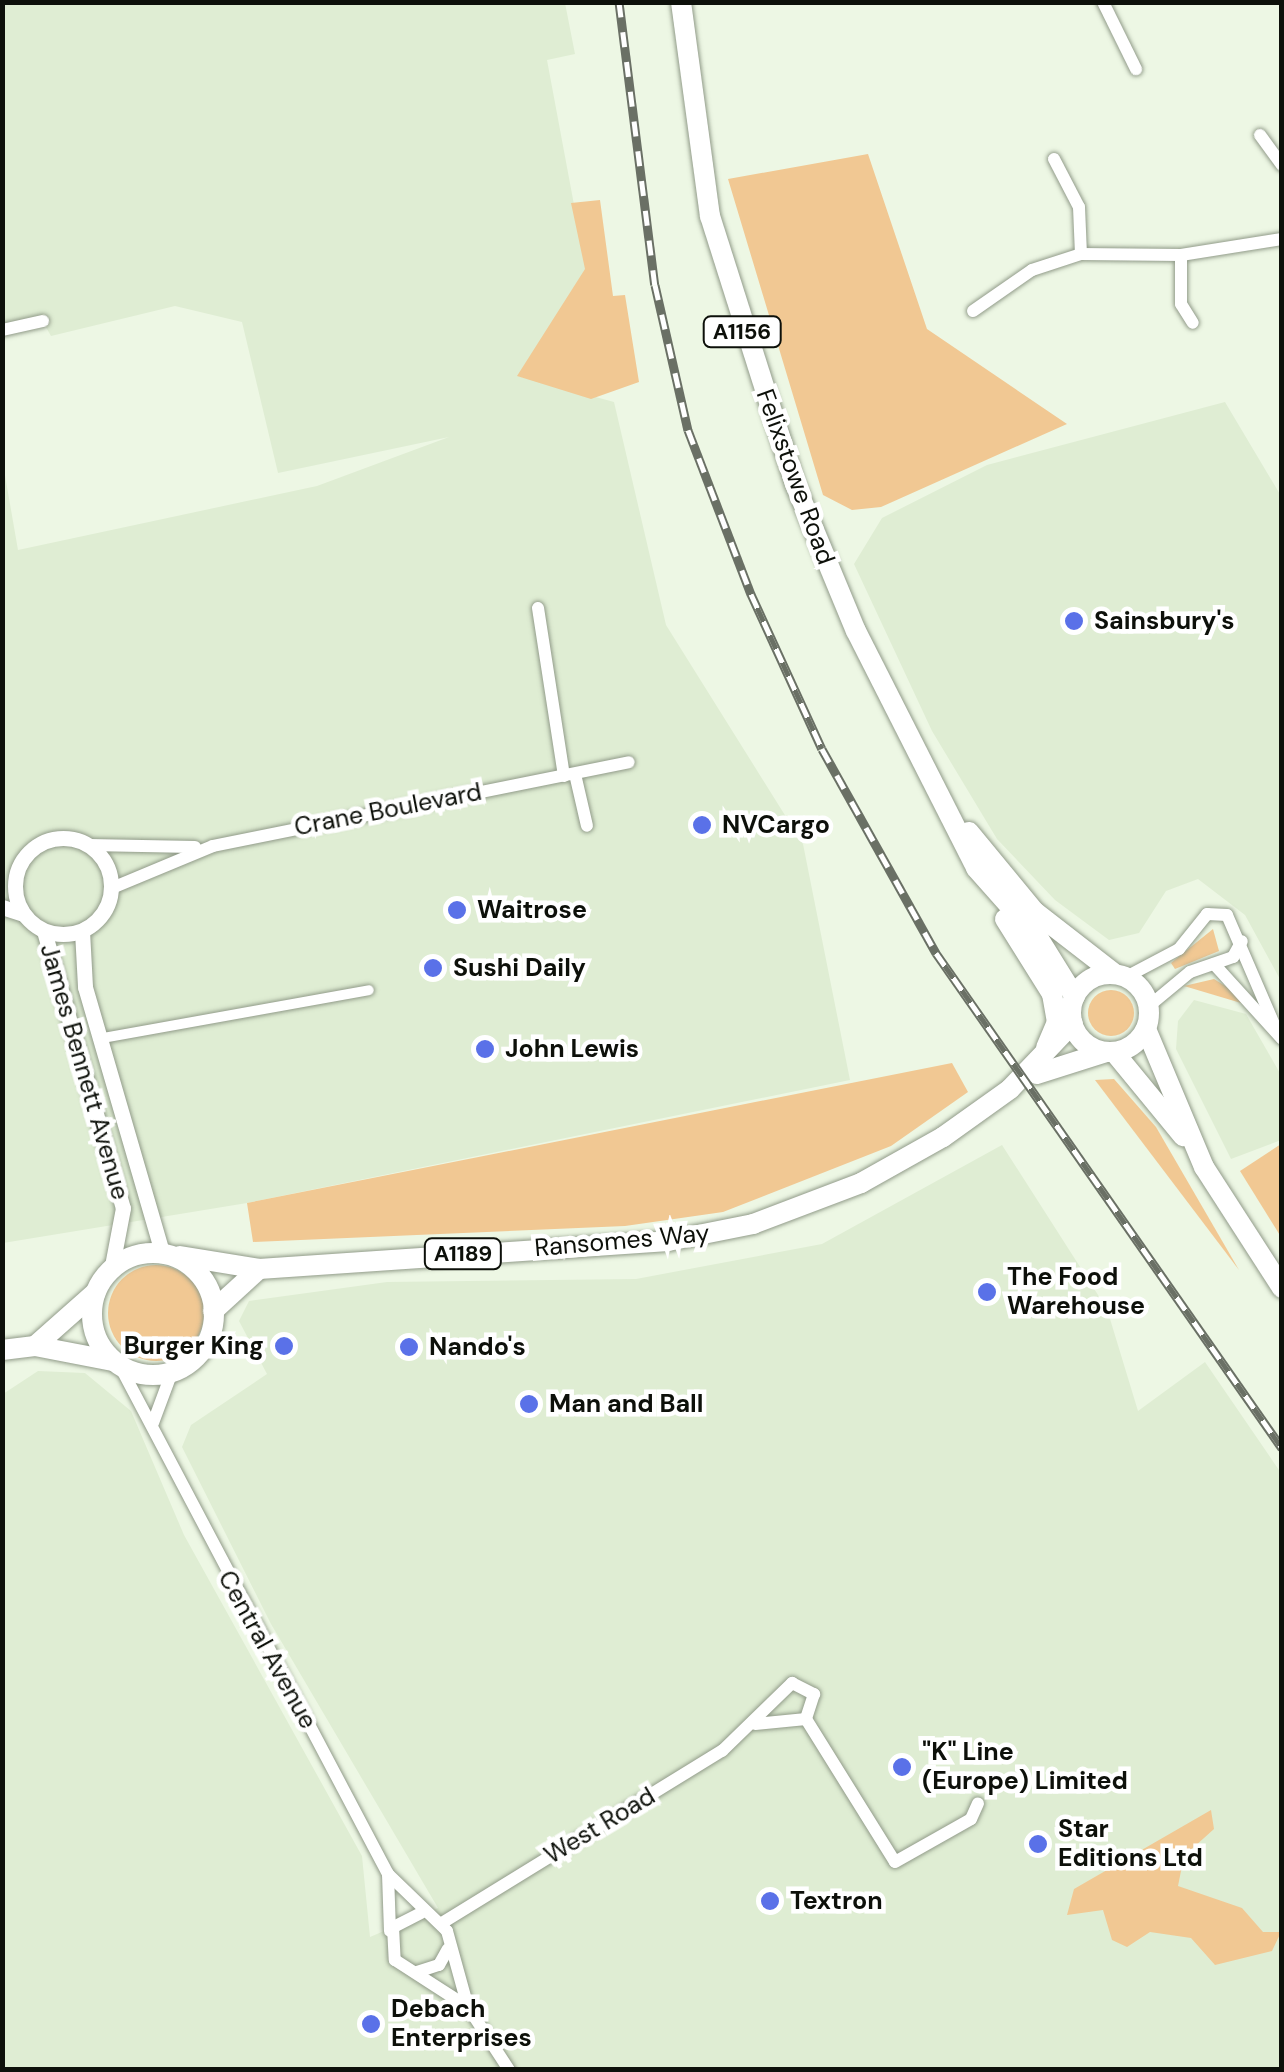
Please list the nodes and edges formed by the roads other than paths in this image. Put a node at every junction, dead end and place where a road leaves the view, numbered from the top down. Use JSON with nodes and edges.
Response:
{"nodes":[{"id":1,"x":681,"y":2,"type":"edge"},
{"id":2,"x":1103,"y":2,"type":"edge"},
{"id":3,"x":1136,"y":69,"type":"dead end"},
{"id":4,"x":1260,"y":135,"type":"dead end"},
{"id":5,"x":1054,"y":159,"type":"dead end"},
{"id":6,"x":1282,"y":165,"type":"edge"},
{"id":7,"x":1282,"y":239,"type":"edge"},
{"id":8,"x":1081,"y":254,"type":"junction"},
{"id":9,"x":1181,"y":256,"type":"junction"},
{"id":10,"x":974,"y":311,"type":"dead end"},
{"id":11,"x":43,"y":322,"type":"dead end"},
{"id":12,"x":1192,"y":324,"type":"dead end"},
{"id":13,"x":2,"y":330,"type":"edge"},
{"id":14,"x":538,"y":608,"type":"dead end"},
{"id":15,"x":919,"y":761,"type":"junction"},
{"id":16,"x":629,"y":762,"type":"dead end"},
{"id":17,"x":570,"y":775,"type":"junction"},
{"id":18,"x":587,"y":826,"type":"dead end"},
{"id":19,"x":88,"y":845,"type":"junction"},
{"id":20,"x":213,"y":846,"type":"junction"},
{"id":21,"x":20,"y":863,"type":"junction"},
{"id":22,"x":976,"y":868,"type":"junction"},
{"id":23,"x":2,"y":879,"type":"edge"},
{"id":24,"x":112,"y":888,"type":"junction"},
{"id":25,"x":2,"y":908,"type":"edge"},
{"id":26,"x":23,"y":914,"type":"junction"},
{"id":27,"x":44,"y":931,"type":"junction"},
{"id":28,"x":82,"y":931,"type":"junction"},
{"id":29,"x":1242,"y":941,"type":"junction"},
{"id":30,"x":1214,"y":964,"type":"junction"},
{"id":31,"x":1121,"y":976,"type":"junction"},
{"id":32,"x":369,"y":990,"type":"dead end"},
{"id":33,"x":1075,"y":997,"type":"junction"},
{"id":34,"x":1149,"y":1006,"type":"junction"},
{"id":35,"x":1073,"y":1023,"type":"junction"},
{"id":36,"x":1146,"y":1029,"type":"junction"},
{"id":37,"x":1278,"y":1034,"type":"edge"},
{"id":38,"x":103,"y":1038,"type":"junction"},
{"id":39,"x":1110,"y":1052,"type":"junction"},
{"id":40,"x":1035,"y":1067,"type":"junction"},
{"id":41,"x":1010,"y":1089,"type":"junction"},
{"id":42,"x":1204,"y":1167,"type":"junction"},
{"id":43,"x":171,"y":1254,"type":"junction"},
{"id":44,"x":259,"y":1270,"type":"junction"},
{"id":45,"x":111,"y":1271,"type":"junction"},
{"id":46,"x":1282,"y":1288,"type":"edge"},
{"id":47,"x":99,"y":1289,"type":"junction"},
{"id":48,"x":213,"y":1311,"type":"junction"},
{"id":49,"x":34,"y":1346,"type":"junction"},
{"id":50,"x":2,"y":1350,"type":"edge"},
{"id":51,"x":117,"y":1364,"type":"junction"},
{"id":52,"x":172,"y":1372,"type":"junction"},
{"id":53,"x":153,"y":1424,"type":"junction"},
{"id":54,"x":806,"y":1719,"type":"junction"},
{"id":55,"x":755,"y":1724,"type":"junction"},
{"id":56,"x":978,"y":1802,"type":"dead end"},
{"id":57,"x":388,"y":1874,"type":"junction"},
{"id":58,"x":421,"y":1913,"type":"junction"},
{"id":59,"x":442,"y":1923,"type":"junction"},
{"id":60,"x":390,"y":1934,"type":"junction"},
{"id":61,"x":448,"y":1949,"type":"junction"},
{"id":62,"x":417,"y":1972,"type":"junction"},
{"id":63,"x":468,"y":2007,"type":"junction"},
{"id":64,"x":509,"y":2070,"type":"edge"}],
"edges":[{"from":1,"to":15,"type":"main road","name":"Felixstowe Road","number":"A1156"},
{"from":2,"to":3,"type":"street"},
{"from":4,"to":6,"type":"street"},
{"from":5,"to":8,"type":"street"},
{"from":7,"to":9,"type":"street"},
{"from":8,"to":9,"type":"street"},
{"from":8,"to":10,"type":"street"},
{"from":9,"to":12,"type":"street"},
{"from":11,"to":13,"type":"street"},
{"from":14,"to":17,"type":"street"},
{"from":15,"to":22,"type":"main road","name":"Felixstowe Road","number":"A1156"},
{"from":15,"to":31,"type":"main road","name":"Felixstowe Road","number":"A1156"},
{"from":16,"to":17,"type":"street","name":"Crane Boulevard"},
{"from":17,"to":18,"type":"street"},
{"from":17,"to":20,"type":"street","name":"Crane Boulevard"},
{"from":19,"to":20,"type":"street","name":"Crane Boulevard"},
{"from":19,"to":21,"type":"street"},
{"from":19,"to":24,"type":"street"},
{"from":20,"to":24,"type":"street","name":"Crane Boulevard"},
{"from":21,"to":23,"type":"street"},
{"from":21,"to":26,"type":"street"},
{"from":22,"to":33,"type":"main road","name":"Felixstowe Road","number":"A1156"},
{"from":22,"to":40,"type":"main road"},
{"from":24,"to":28,"type":"street"},
{"from":25,"to":26,"type":"street"},
{"from":26,"to":27,"type":"street"},
{"from":27,"to":28,"type":"street"},
{"from":27,"to":45,"type":"street","name":"James Bennett Avenue"},
{"from":28,"to":38,"type":"street","name":"James Bennett Avenue"},
{"from":29,"to":30,"type":"street"},
{"from":29,"to":31,"type":"street"},
{"from":29,"to":37,"type":"street"},
{"from":30,"to":34,"type":"street"},
{"from":30,"to":37,"type":"street"},
{"from":31,"to":33,"type":"main road"},
{"from":31,"to":34,"type":"main road"},
{"from":32,"to":38,"type":"street"},
{"from":33,"to":35,"type":"main road"},
{"from":34,"to":36,"type":"main road"},
{"from":35,"to":39,"type":"main road"},
{"from":35,"to":40,"type":"main road","name":"Ransomes Way","number":"A1189"},
{"from":36,"to":39,"type":"main road"},
{"from":36,"to":42,"type":"main road"},
{"from":38,"to":43,"type":"street","name":"James Bennett Avenue"},
{"from":39,"to":41,"type":"main road","name":"Ransomes Way","number":"A1189"},
{"from":39,"to":42,"type":"main road"},
{"from":40,"to":41,"type":"main road","name":"Ransomes Way","number":"A1189"},
{"from":41,"to":44,"type":"main road","name":"Ransomes Way","number":"A1189"},
{"from":42,"to":46,"type":"main road"},
{"from":43,"to":44,"type":"main road","name":"Ransomes Way","number":"A1189"},
{"from":43,"to":45,"type":"main road"},
{"from":43,"to":48,"type":"main road"},
{"from":44,"to":48,"type":"main road"},
{"from":45,"to":47,"type":"main road"},
{"from":47,"to":49,"type":"main road"},
{"from":47,"to":51,"type":"main road"},
{"from":48,"to":52,"type":"main road"},
{"from":49,"to":50,"type":"main road"},
{"from":49,"to":51,"type":"main road"},
{"from":51,"to":52,"type":"main road"},
{"from":51,"to":53,"type":"street","name":"Central Avenue"},
{"from":52,"to":53,"type":"street"},
{"from":53,"to":57,"type":"street","name":"Central Avenue"},
{"from":54,"to":55,"type":"street","name":"West Road"},
{"from":54,"to":55,"type":"street","name":"West Road"},
{"from":54,"to":56,"type":"street"},
{"from":55,"to":59,"type":"street","name":"West Road"},
{"from":57,"to":58,"type":"street","name":"Central Avenue"},
{"from":57,"to":60,"type":"street","name":"Central Avenue"},
{"from":58,"to":59,"type":"street","name":"Central Avenue"},
{"from":58,"to":60,"type":"street"},
{"from":59,"to":61,"type":"street"},
{"from":60,"to":62,"type":"street"},
{"from":61,"to":62,"type":"street"},
{"from":61,"to":63,"type":"street"},
{"from":62,"to":63,"type":"street"},
{"from":63,"to":64,"type":"street"}]}
